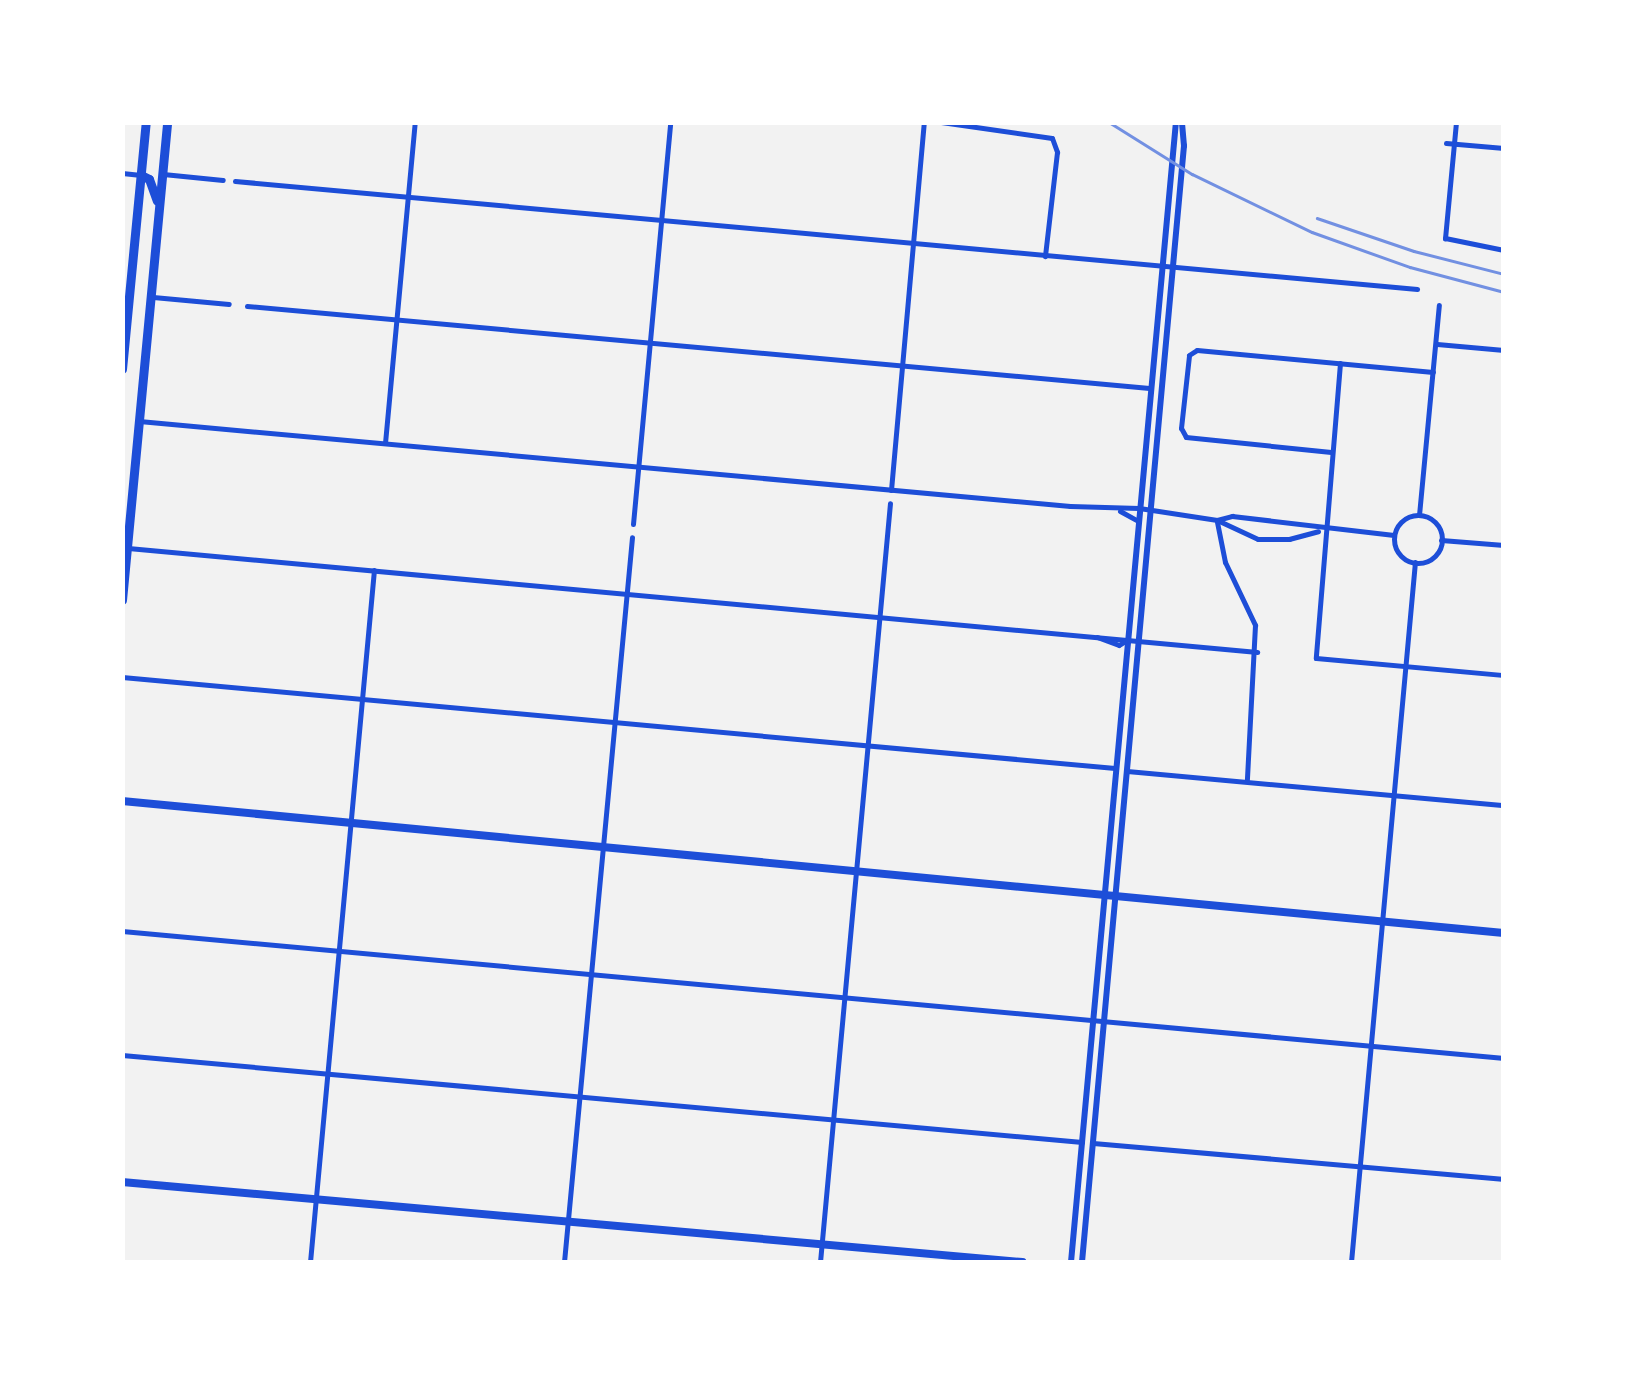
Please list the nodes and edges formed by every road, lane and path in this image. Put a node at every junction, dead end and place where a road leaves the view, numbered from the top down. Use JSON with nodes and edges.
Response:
{"nodes":[{"id":1,"x":146,"y":122,"type":"edge"},
{"id":2,"x":166,"y":122,"type":"edge"},
{"id":3,"x":415,"y":122,"type":"edge"},
{"id":4,"x":670,"y":122,"type":"edge"},
{"id":5,"x":924,"y":122,"type":"edge"},
{"id":6,"x":942,"y":122,"type":"edge"},
{"id":7,"x":1179,"y":122,"type":"edge"},
{"id":8,"x":1456,"y":122,"type":"edge"},
{"id":9,"x":1446,"y":143,"type":"dead end"},
{"id":10,"x":1454,"y":143,"type":"junction"},
{"id":11,"x":1504,"y":148,"type":"edge"},
{"id":12,"x":122,"y":173,"type":"edge"},
{"id":13,"x":163,"y":174,"type":"junction"},
{"id":14,"x":141,"y":175,"type":"junction"},
{"id":15,"x":223,"y":180,"type":"dead end"},
{"id":16,"x":234,"y":181,"type":"dead end"},
{"id":17,"x":408,"y":197,"type":"junction"},
{"id":18,"x":159,"y":208,"type":"junction"},
{"id":19,"x":661,"y":220,"type":"junction"},
{"id":20,"x":914,"y":244,"type":"junction"},
{"id":21,"x":1504,"y":250,"type":"edge"},
{"id":22,"x":1045,"y":256,"type":"junction"},
{"id":23,"x":1160,"y":266,"type":"junction"},
{"id":24,"x":1173,"y":268,"type":"junction"},
{"id":25,"x":1417,"y":289,"type":"dead end"},
{"id":26,"x":126,"y":294,"type":"edge"},
{"id":27,"x":150,"y":297,"type":"junction"},
{"id":28,"x":230,"y":304,"type":"dead end"},
{"id":29,"x":1439,"y":305,"type":"dead end"},
{"id":30,"x":247,"y":306,"type":"dead end"},
{"id":31,"x":396,"y":320,"type":"junction"},
{"id":32,"x":650,"y":344,"type":"junction"},
{"id":33,"x":1436,"y":344,"type":"junction"},
{"id":34,"x":1504,"y":350,"type":"edge"},
{"id":35,"x":1340,"y":363,"type":"junction"},
{"id":36,"x":903,"y":366,"type":"junction"},
{"id":37,"x":122,"y":369,"type":"edge"},
{"id":38,"x":1433,"y":372,"type":"junction"},
{"id":39,"x":1150,"y":388,"type":"junction"},
{"id":40,"x":139,"y":421,"type":"junction"},
{"id":41,"x":385,"y":443,"type":"junction"},
{"id":42,"x":1331,"y":452,"type":"junction"},
{"id":43,"x":638,"y":467,"type":"junction"},
{"id":44,"x":891,"y":490,"type":"junction"},
{"id":45,"x":890,"y":503,"type":"dead end"},
{"id":46,"x":1139,"y":508,"type":"junction"},
{"id":47,"x":1112,"y":509,"type":"junction"},
{"id":48,"x":1150,"y":510,"type":"junction"},
{"id":49,"x":1420,"y":515,"type":"junction"},
{"id":50,"x":1217,"y":520,"type":"junction"},
{"id":51,"x":1138,"y":521,"type":"junction"},
{"id":52,"x":633,"y":524,"type":"dead end"},
{"id":53,"x":1324,"y":529,"type":"junction"},
{"id":54,"x":1394,"y":535,"type":"junction"},
{"id":55,"x":632,"y":537,"type":"dead end"},
{"id":56,"x":1442,"y":540,"type":"junction"},
{"id":57,"x":1504,"y":545,"type":"edge"},
{"id":58,"x":125,"y":547,"type":"edge"},
{"id":59,"x":1415,"y":562,"type":"junction"},
{"id":60,"x":374,"y":570,"type":"junction"},
{"id":61,"x":627,"y":593,"type":"junction"},
{"id":62,"x":122,"y":600,"type":"edge"},
{"id":63,"x":878,"y":618,"type":"junction"},
{"id":64,"x":1127,"y":640,"type":"junction"},
{"id":65,"x":1139,"y":641,"type":"junction"},
{"id":66,"x":1257,"y":652,"type":"junction"},
{"id":67,"x":1406,"y":665,"type":"junction"},
{"id":68,"x":1504,"y":675,"type":"edge"},
{"id":69,"x":122,"y":677,"type":"edge"},
{"id":70,"x":361,"y":700,"type":"junction"},
{"id":71,"x":616,"y":723,"type":"junction"},
{"id":72,"x":866,"y":746,"type":"junction"},
{"id":73,"x":1115,"y":768,"type":"junction"},
{"id":74,"x":1127,"y":770,"type":"junction"},
{"id":75,"x":1247,"y":780,"type":"junction"},
{"id":76,"x":1396,"y":796,"type":"junction"},
{"id":77,"x":122,"y":801,"type":"edge"},
{"id":78,"x":1504,"y":805,"type":"edge"},
{"id":79,"x":349,"y":823,"type":"junction"},
{"id":80,"x":604,"y":847,"type":"junction"},
{"id":81,"x":856,"y":871,"type":"junction"},
{"id":82,"x":1103,"y":895,"type":"junction"},
{"id":83,"x":1115,"y":896,"type":"junction"},
{"id":84,"x":1384,"y":922,"type":"junction"},
{"id":85,"x":122,"y":931,"type":"edge"},
{"id":86,"x":1504,"y":933,"type":"edge"},
{"id":87,"x":338,"y":951,"type":"junction"},
{"id":88,"x":592,"y":975,"type":"junction"},
{"id":89,"x":844,"y":998,"type":"junction"},
{"id":90,"x":1092,"y":1019,"type":"junction"},
{"id":91,"x":1104,"y":1019,"type":"junction"},
{"id":92,"x":1372,"y":1044,"type":"junction"},
{"id":93,"x":122,"y":1055,"type":"edge"},
{"id":94,"x":1504,"y":1058,"type":"edge"},
{"id":95,"x":327,"y":1074,"type":"junction"},
{"id":96,"x":580,"y":1096,"type":"junction"},
{"id":97,"x":832,"y":1119,"type":"junction"},
{"id":98,"x":1080,"y":1142,"type":"junction"},
{"id":99,"x":1092,"y":1143,"type":"junction"},
{"id":100,"x":1360,"y":1164,"type":"junction"},
{"id":101,"x":1504,"y":1179,"type":"edge"},
{"id":102,"x":122,"y":1182,"type":"edge"},
{"id":103,"x":316,"y":1199,"type":"junction"},
{"id":104,"x":568,"y":1224,"type":"junction"},
{"id":105,"x":822,"y":1244,"type":"junction"},
{"id":106,"x":310,"y":1262,"type":"edge"},
{"id":107,"x":564,"y":1262,"type":"edge"},
{"id":108,"x":820,"y":1262,"type":"edge"},
{"id":109,"x":1022,"y":1262,"type":"edge"},
{"id":110,"x":1071,"y":1262,"type":"edge"},
{"id":111,"x":1082,"y":1262,"type":"edge"},
{"id":112,"x":1351,"y":1262,"type":"edge"}],
"edges":[{"from":1,"to":14,"type":"main road"},
{"from":2,"to":13,"type":"main road"},
{"from":3,"to":17,"type":"street"},
{"from":4,"to":19,"type":"street"},
{"from":5,"to":20,"type":"street"},
{"from":6,"to":22,"type":"street"},
{"from":7,"to":23,"type":"street"},
{"from":7,"to":24,"type":"street"},
{"from":8,"to":10,"type":"street"},
{"from":9,"to":10,"type":"street"},
{"from":10,"to":11,"type":"street"},
{"from":10,"to":21,"type":"street"},
{"from":12,"to":14,"type":"street"},
{"from":13,"to":15,"type":"street"},
{"from":13,"to":18,"type":"main road"},
{"from":14,"to":18,"type":"main road"},
{"from":14,"to":26,"type":"main road"},
{"from":16,"to":17,"type":"street"},
{"from":17,"to":19,"type":"street"},
{"from":17,"to":31,"type":"street"},
{"from":18,"to":27,"type":"main road"},
{"from":19,"to":20,"type":"street"},
{"from":19,"to":32,"type":"street"},
{"from":20,"to":22,"type":"street"},
{"from":20,"to":36,"type":"street"},
{"from":22,"to":23,"type":"street"},
{"from":23,"to":24,"type":"street"},
{"from":23,"to":39,"type":"street"},
{"from":24,"to":25,"type":"street"},
{"from":24,"to":48,"type":"street"},
{"from":26,"to":37,"type":"main road"},
{"from":27,"to":28,"type":"street"},
{"from":27,"to":40,"type":"main road"},
{"from":29,"to":33,"type":"street"},
{"from":30,"to":31,"type":"street"},
{"from":31,"to":32,"type":"street"},
{"from":31,"to":41,"type":"street"},
{"from":32,"to":36,"type":"street"},
{"from":32,"to":43,"type":"street"},
{"from":33,"to":34,"type":"street"},
{"from":33,"to":38,"type":"street"},
{"from":35,"to":38,"type":"street"},
{"from":35,"to":42,"type":"street"},
{"from":35,"to":42,"type":"street"},
{"from":36,"to":39,"type":"street"},
{"from":36,"to":44,"type":"street"},
{"from":38,"to":49,"type":"street"},
{"from":39,"to":46,"type":"street"},
{"from":40,"to":41,"type":"street"},
{"from":40,"to":58,"type":"main road"},
{"from":41,"to":43,"type":"street"},
{"from":42,"to":53,"type":"street"},
{"from":43,"to":44,"type":"street"},
{"from":43,"to":52,"type":"street"},
{"from":44,"to":47,"type":"street"},
{"from":45,"to":63,"type":"street"},
{"from":46,"to":47,"type":"street"},
{"from":46,"to":48,"type":"street"},
{"from":46,"to":51,"type":"street"},
{"from":47,"to":51,"type":"street"},
{"from":48,"to":50,"type":"street"},
{"from":48,"to":65,"type":"street"},
{"from":49,"to":54,"type":"street"},
{"from":49,"to":56,"type":"street"},
{"from":50,"to":53,"type":"street"},
{"from":50,"to":53,"type":"street"},
{"from":50,"to":66,"type":"street"},
{"from":51,"to":64,"type":"street"},
{"from":53,"to":54,"type":"street"},
{"from":53,"to":67,"type":"street"},
{"from":54,"to":59,"type":"street"},
{"from":55,"to":61,"type":"street"},
{"from":56,"to":57,"type":"street"},
{"from":56,"to":59,"type":"street"},
{"from":58,"to":60,"type":"street"},
{"from":58,"to":62,"type":"main road"},
{"from":59,"to":67,"type":"street"},
{"from":60,"to":61,"type":"street"},
{"from":60,"to":70,"type":"street"},
{"from":61,"to":63,"type":"street"},
{"from":61,"to":71,"type":"street"},
{"from":63,"to":64,"type":"street"},
{"from":63,"to":72,"type":"street"},
{"from":64,"to":65,"type":"street"},
{"from":64,"to":73,"type":"street"},
{"from":65,"to":66,"type":"street"},
{"from":65,"to":74,"type":"street"},
{"from":66,"to":75,"type":"street"},
{"from":67,"to":68,"type":"street"},
{"from":67,"to":76,"type":"street"},
{"from":69,"to":70,"type":"street"},
{"from":70,"to":71,"type":"street"},
{"from":70,"to":79,"type":"street"},
{"from":71,"to":72,"type":"street"},
{"from":71,"to":80,"type":"street"},
{"from":72,"to":73,"type":"street"},
{"from":72,"to":81,"type":"street"},
{"from":73,"to":82,"type":"street"},
{"from":74,"to":75,"type":"street"},
{"from":74,"to":83,"type":"street"},
{"from":75,"to":76,"type":"street"},
{"from":76,"to":78,"type":"street"},
{"from":76,"to":84,"type":"street"},
{"from":77,"to":79,"type":"main road"},
{"from":79,"to":80,"type":"main road"},
{"from":79,"to":87,"type":"street"},
{"from":80,"to":81,"type":"main road"},
{"from":80,"to":88,"type":"street"},
{"from":81,"to":82,"type":"main road"},
{"from":81,"to":89,"type":"street"},
{"from":82,"to":83,"type":"main road"},
{"from":82,"to":90,"type":"street"},
{"from":83,"to":84,"type":"main road"},
{"from":83,"to":91,"type":"street"},
{"from":84,"to":86,"type":"main road"},
{"from":84,"to":92,"type":"street"},
{"from":85,"to":87,"type":"street"},
{"from":87,"to":88,"type":"street"},
{"from":87,"to":95,"type":"street"},
{"from":88,"to":89,"type":"street"},
{"from":88,"to":96,"type":"street"},
{"from":89,"to":90,"type":"street"},
{"from":89,"to":97,"type":"street"},
{"from":90,"to":91,"type":"street"},
{"from":90,"to":98,"type":"street"},
{"from":91,"to":92,"type":"street"},
{"from":91,"to":99,"type":"street"},
{"from":92,"to":94,"type":"street"},
{"from":92,"to":100,"type":"street"},
{"from":93,"to":95,"type":"street"},
{"from":95,"to":96,"type":"street"},
{"from":95,"to":103,"type":"street"},
{"from":96,"to":97,"type":"street"},
{"from":96,"to":104,"type":"street"},
{"from":97,"to":98,"type":"street"},
{"from":97,"to":105,"type":"street"},
{"from":98,"to":99,"type":"street"},
{"from":98,"to":110,"type":"street"},
{"from":99,"to":100,"type":"street"},
{"from":99,"to":111,"type":"street"},
{"from":100,"to":101,"type":"street"},
{"from":100,"to":112,"type":"street"},
{"from":102,"to":103,"type":"main road"},
{"from":103,"to":104,"type":"main road"},
{"from":103,"to":106,"type":"street"},
{"from":104,"to":105,"type":"main road"},
{"from":104,"to":107,"type":"street"},
{"from":105,"to":108,"type":"street"},
{"from":105,"to":109,"type":"main road"}]}
